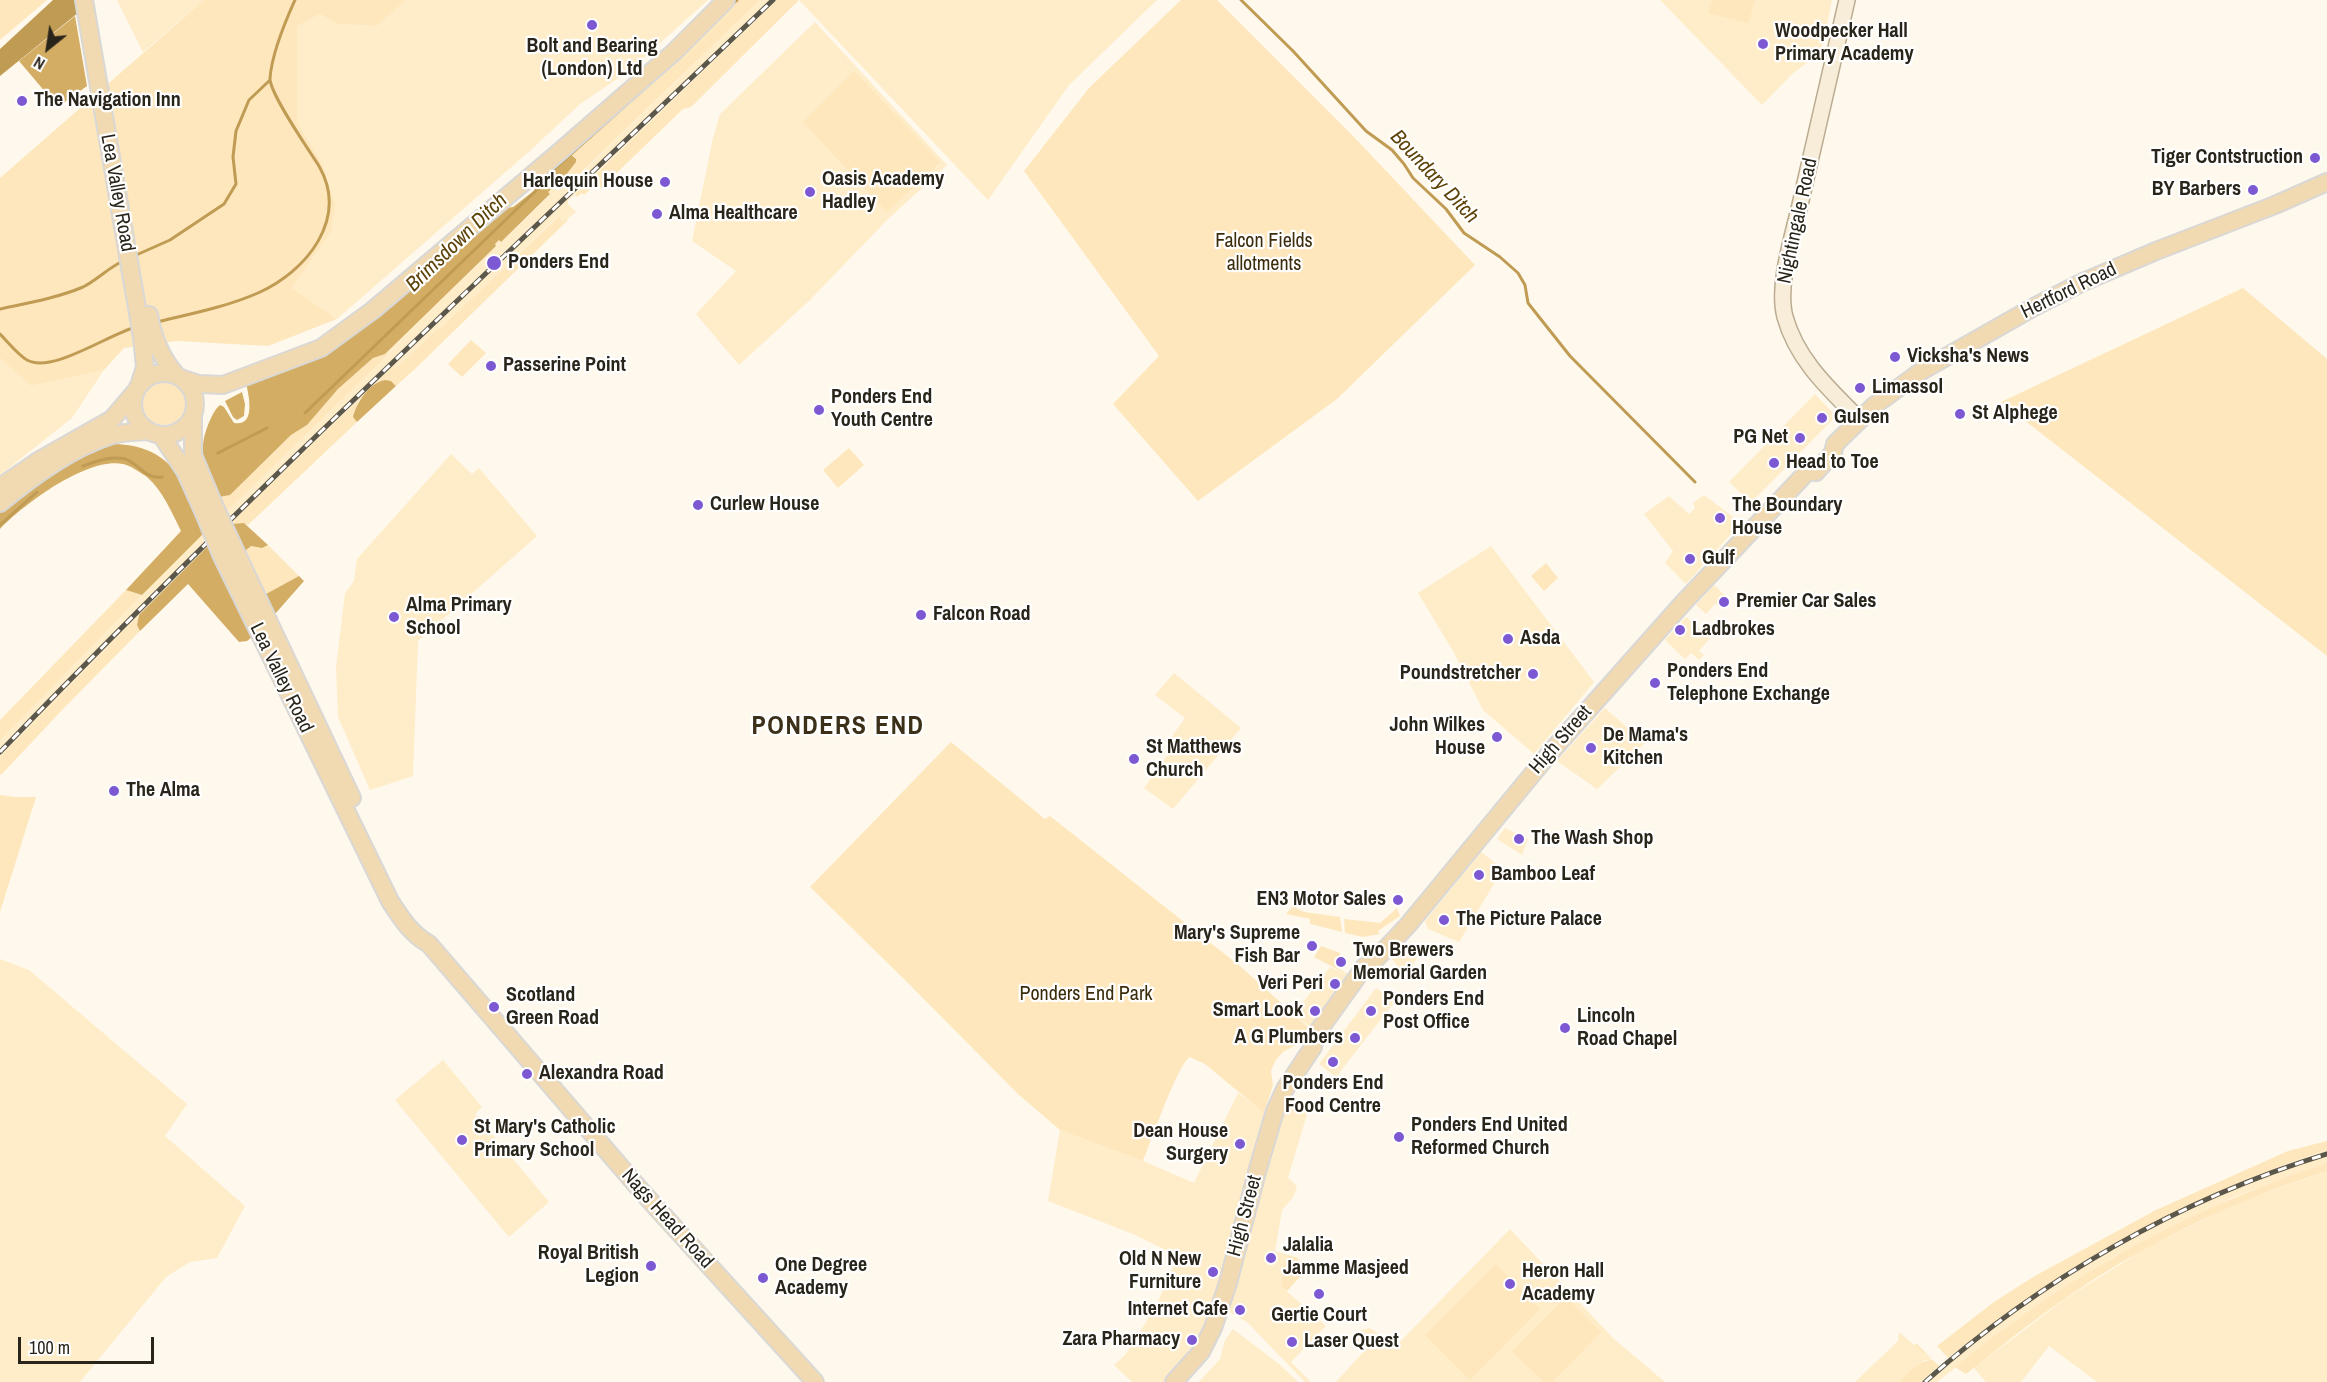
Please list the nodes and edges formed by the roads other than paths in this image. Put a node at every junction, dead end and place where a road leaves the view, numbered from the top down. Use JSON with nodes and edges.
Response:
{"nodes":[{"id":1,"x":84,"y":0,"type":"edge"},
{"id":2,"x":95,"y":0,"type":"edge"},
{"id":3,"x":719,"y":0,"type":"edge"},
{"id":4,"x":726,"y":0,"type":"edge"},
{"id":5,"x":1847,"y":0,"type":"edge"},
{"id":6,"x":105,"y":92,"type":"junction"},
{"id":7,"x":622,"y":96,"type":"junction"},
{"id":8,"x":2327,"y":182,"type":"edge"},
{"id":9,"x":147,"y":336,"type":"junction"},
{"id":10,"x":180,"y":377,"type":"junction"},
{"id":11,"x":223,"y":386,"type":"junction"},
{"id":12,"x":137,"y":389,"type":"junction"},
{"id":13,"x":193,"y":415,"type":"junction"},
{"id":14,"x":1859,"y":419,"type":"junction"},
{"id":15,"x":155,"y":433,"type":"junction"},
{"id":16,"x":0,"y":487,"type":"edge"},
{"id":17,"x":0,"y":503,"type":"edge"},
{"id":18,"x":208,"y":508,"type":"junction"},
{"id":19,"x":1754,"y":527,"type":"joint"},
{"id":20,"x":274,"y":648,"type":"junction"},
{"id":21,"x":399,"y":898,"type":"junction"},
{"id":22,"x":402,"y":920,"type":"junction"},
{"id":23,"x":429,"y":944,"type":"junction"},
{"id":24,"x":814,"y":1382,"type":"edge"},
{"id":25,"x":1174,"y":1382,"type":"edge"}],
"edges":[{"from":1,"to":6,"type":"main road","name":"Lea Valley Road"},
{"from":2,"to":6,"type":"main road","name":"Lea Valley Road"},
{"from":3,"to":7,"type":"main road"},
{"from":4,"to":7,"type":"main road"},
{"from":5,"to":14,"type":"main road","name":"Nightingale Road"},
{"from":6,"to":9,"type":"main road","name":"Lea Valley Road"},
{"from":7,"to":11,"type":"main road"},
{"from":8,"to":14,"type":"main road","name":"Hertford Road"},
{"from":9,"to":10,"type":"main road","name":"Lea Valley Road"},
{"from":9,"to":12,"type":"main road","name":"Lea Valley Road"},
{"from":10,"to":11,"type":"main road"},
{"from":10,"to":12,"type":"main road"},
{"from":10,"to":13,"type":"main road"},
{"from":11,"to":13,"type":"main road"},
{"from":12,"to":15,"type":"main road"},
{"from":12,"to":16,"type":"main road"},
{"from":13,"to":15,"type":"main road"},
{"from":13,"to":18,"type":"main road","name":"Lea Valley Road"},
{"from":14,"to":19,"type":"main road","name":"Hertford Road"},
{"from":15,"to":17,"type":"main road"},
{"from":15,"to":18,"type":"main road","name":"Lea Valley Road"},
{"from":18,"to":20,"type":"main road","name":"Lea Valley Road","bridge":true},
{"from":19,"to":25,"type":"main road","name":"High Street"},
{"from":20,"to":21,"type":"main road","name":"Lea Valley Road"},
{"from":20,"to":22,"type":"main road","name":"Lea Valley Road"},
{"from":21,"to":22,"type":"main road","name":"Lea Valley Road"},
{"from":21,"to":23,"type":"main road","name":"Lea Valley Road"},
{"from":22,"to":23,"type":"main road","name":"Lea Valley Road"},
{"from":23,"to":24,"type":"main road","name":"Nags Head Road"}]}
